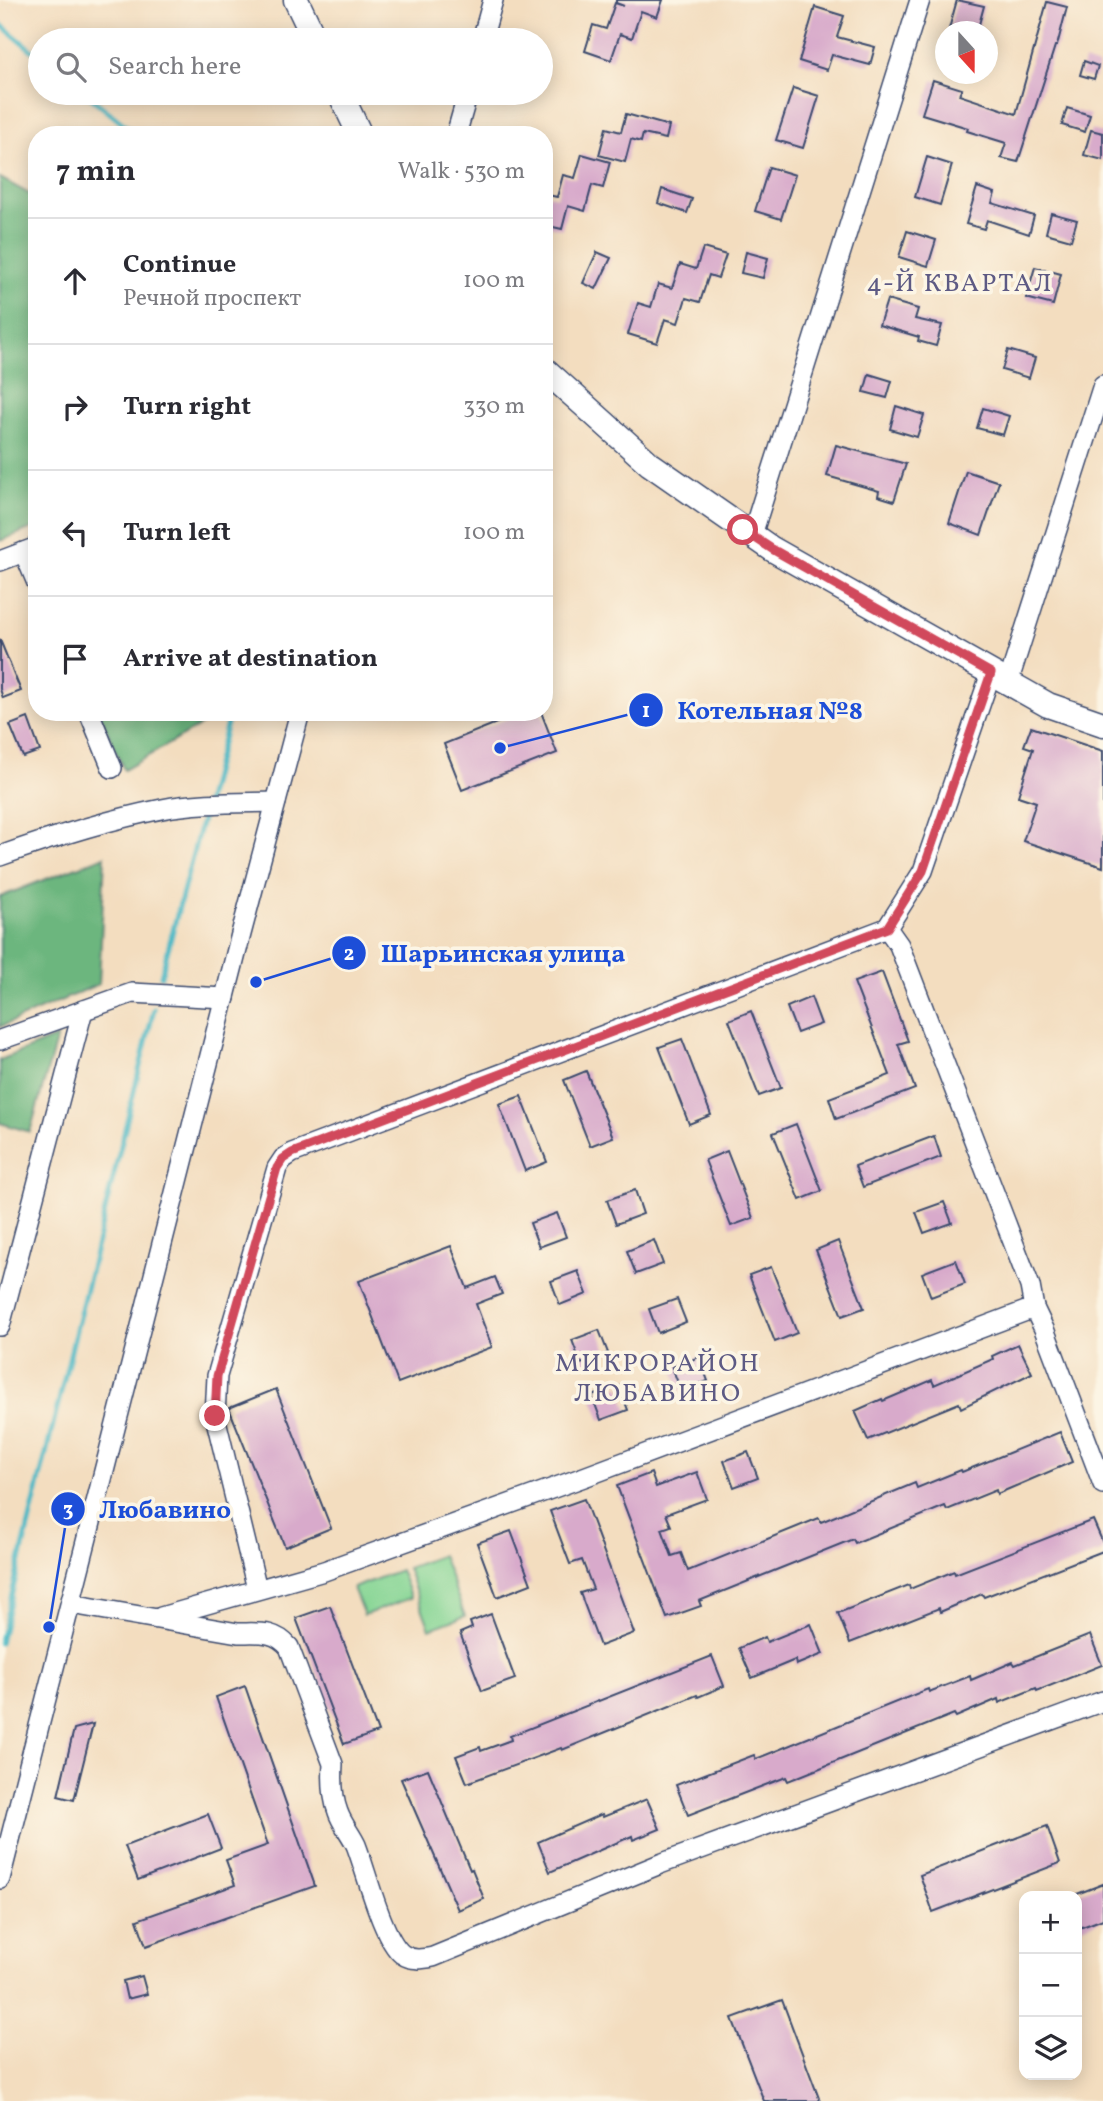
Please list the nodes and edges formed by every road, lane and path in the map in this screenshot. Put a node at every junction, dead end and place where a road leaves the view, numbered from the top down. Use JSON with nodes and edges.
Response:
{"nodes":[{"id":1,"x":296,"y":0,"type":"edge"},
{"id":2,"x":493,"y":0,"type":"edge"},
{"id":3,"x":920,"y":0,"type":"edge"},
{"id":4,"x":309,"y":28,"type":"edge"},
{"id":5,"x":485,"y":28,"type":"edge"},
{"id":6,"x":346,"y":105,"type":"edge"},
{"id":7,"x":465,"y":105,"type":"edge"},
{"id":8,"x":356,"y":126,"type":"edge"},
{"id":9,"x":459,"y":126,"type":"edge"},
{"id":10,"x":553,"y":377,"type":"edge"},
{"id":11,"x":1103,"y":385,"type":"edge"},
{"id":12,"x":752,"y":535,"type":"junction"},
{"id":13,"x":28,"y":550,"type":"edge"},
{"id":14,"x":0,"y":561,"type":"edge"},
{"id":15,"x":999,"y":678,"type":"junction"},
{"id":16,"x":93,"y":721,"type":"edge"},
{"id":17,"x":298,"y":721,"type":"edge"},
{"id":18,"x":1103,"y":724,"type":"edge"},
{"id":19,"x":112,"y":768,"type":"dead end"},
{"id":20,"x":276,"y":802,"type":"junction"},
{"id":21,"x":0,"y":856,"type":"edge"},
{"id":22,"x":887,"y":928,"type":"junction"},
{"id":23,"x":225,"y":998,"type":"junction"},
{"id":24,"x":83,"y":1010,"type":"junction"},
{"id":25,"x":0,"y":1040,"type":"edge"},
{"id":26,"x":1034,"y":1308,"type":"junction"},
{"id":27,"x":0,"y":1326,"type":"edge"},
{"id":28,"x":1103,"y":1484,"type":"edge"},
{"id":29,"x":257,"y":1589,"type":"junction"},
{"id":30,"x":71,"y":1604,"type":"junction"},
{"id":31,"x":156,"y":1618,"type":"junction"},
{"id":32,"x":1103,"y":1701,"type":"edge"},
{"id":33,"x":0,"y":1879,"type":"edge"}],
"edges":[{"from":1,"to":4,"type":"street"},
{"from":2,"to":5,"type":"street"},
{"from":3,"to":12,"type":"street"},
{"from":6,"to":8,"type":"street"},
{"from":7,"to":9,"type":"street"},
{"from":10,"to":12,"type":"street"},
{"from":11,"to":15,"type":"street"},
{"from":12,"to":15,"type":"street"},
{"from":13,"to":14,"type":"street"},
{"from":15,"to":18,"type":"street"},
{"from":15,"to":22,"type":"street"},
{"from":16,"to":19,"type":"street"},
{"from":17,"to":20,"type":"street"},
{"from":20,"to":21,"type":"street"},
{"from":20,"to":23,"type":"street"},
{"from":22,"to":26,"type":"street"},
{"from":22,"to":29,"type":"street"},
{"from":23,"to":24,"type":"street"},
{"from":23,"to":30,"type":"street"},
{"from":24,"to":25,"type":"street"},
{"from":24,"to":27,"type":"street"},
{"from":26,"to":28,"type":"street"},
{"from":26,"to":29,"type":"street"},
{"from":29,"to":31,"type":"street"},
{"from":30,"to":31,"type":"street"},
{"from":30,"to":33,"type":"street"},
{"from":31,"to":32,"type":"street"}]}
